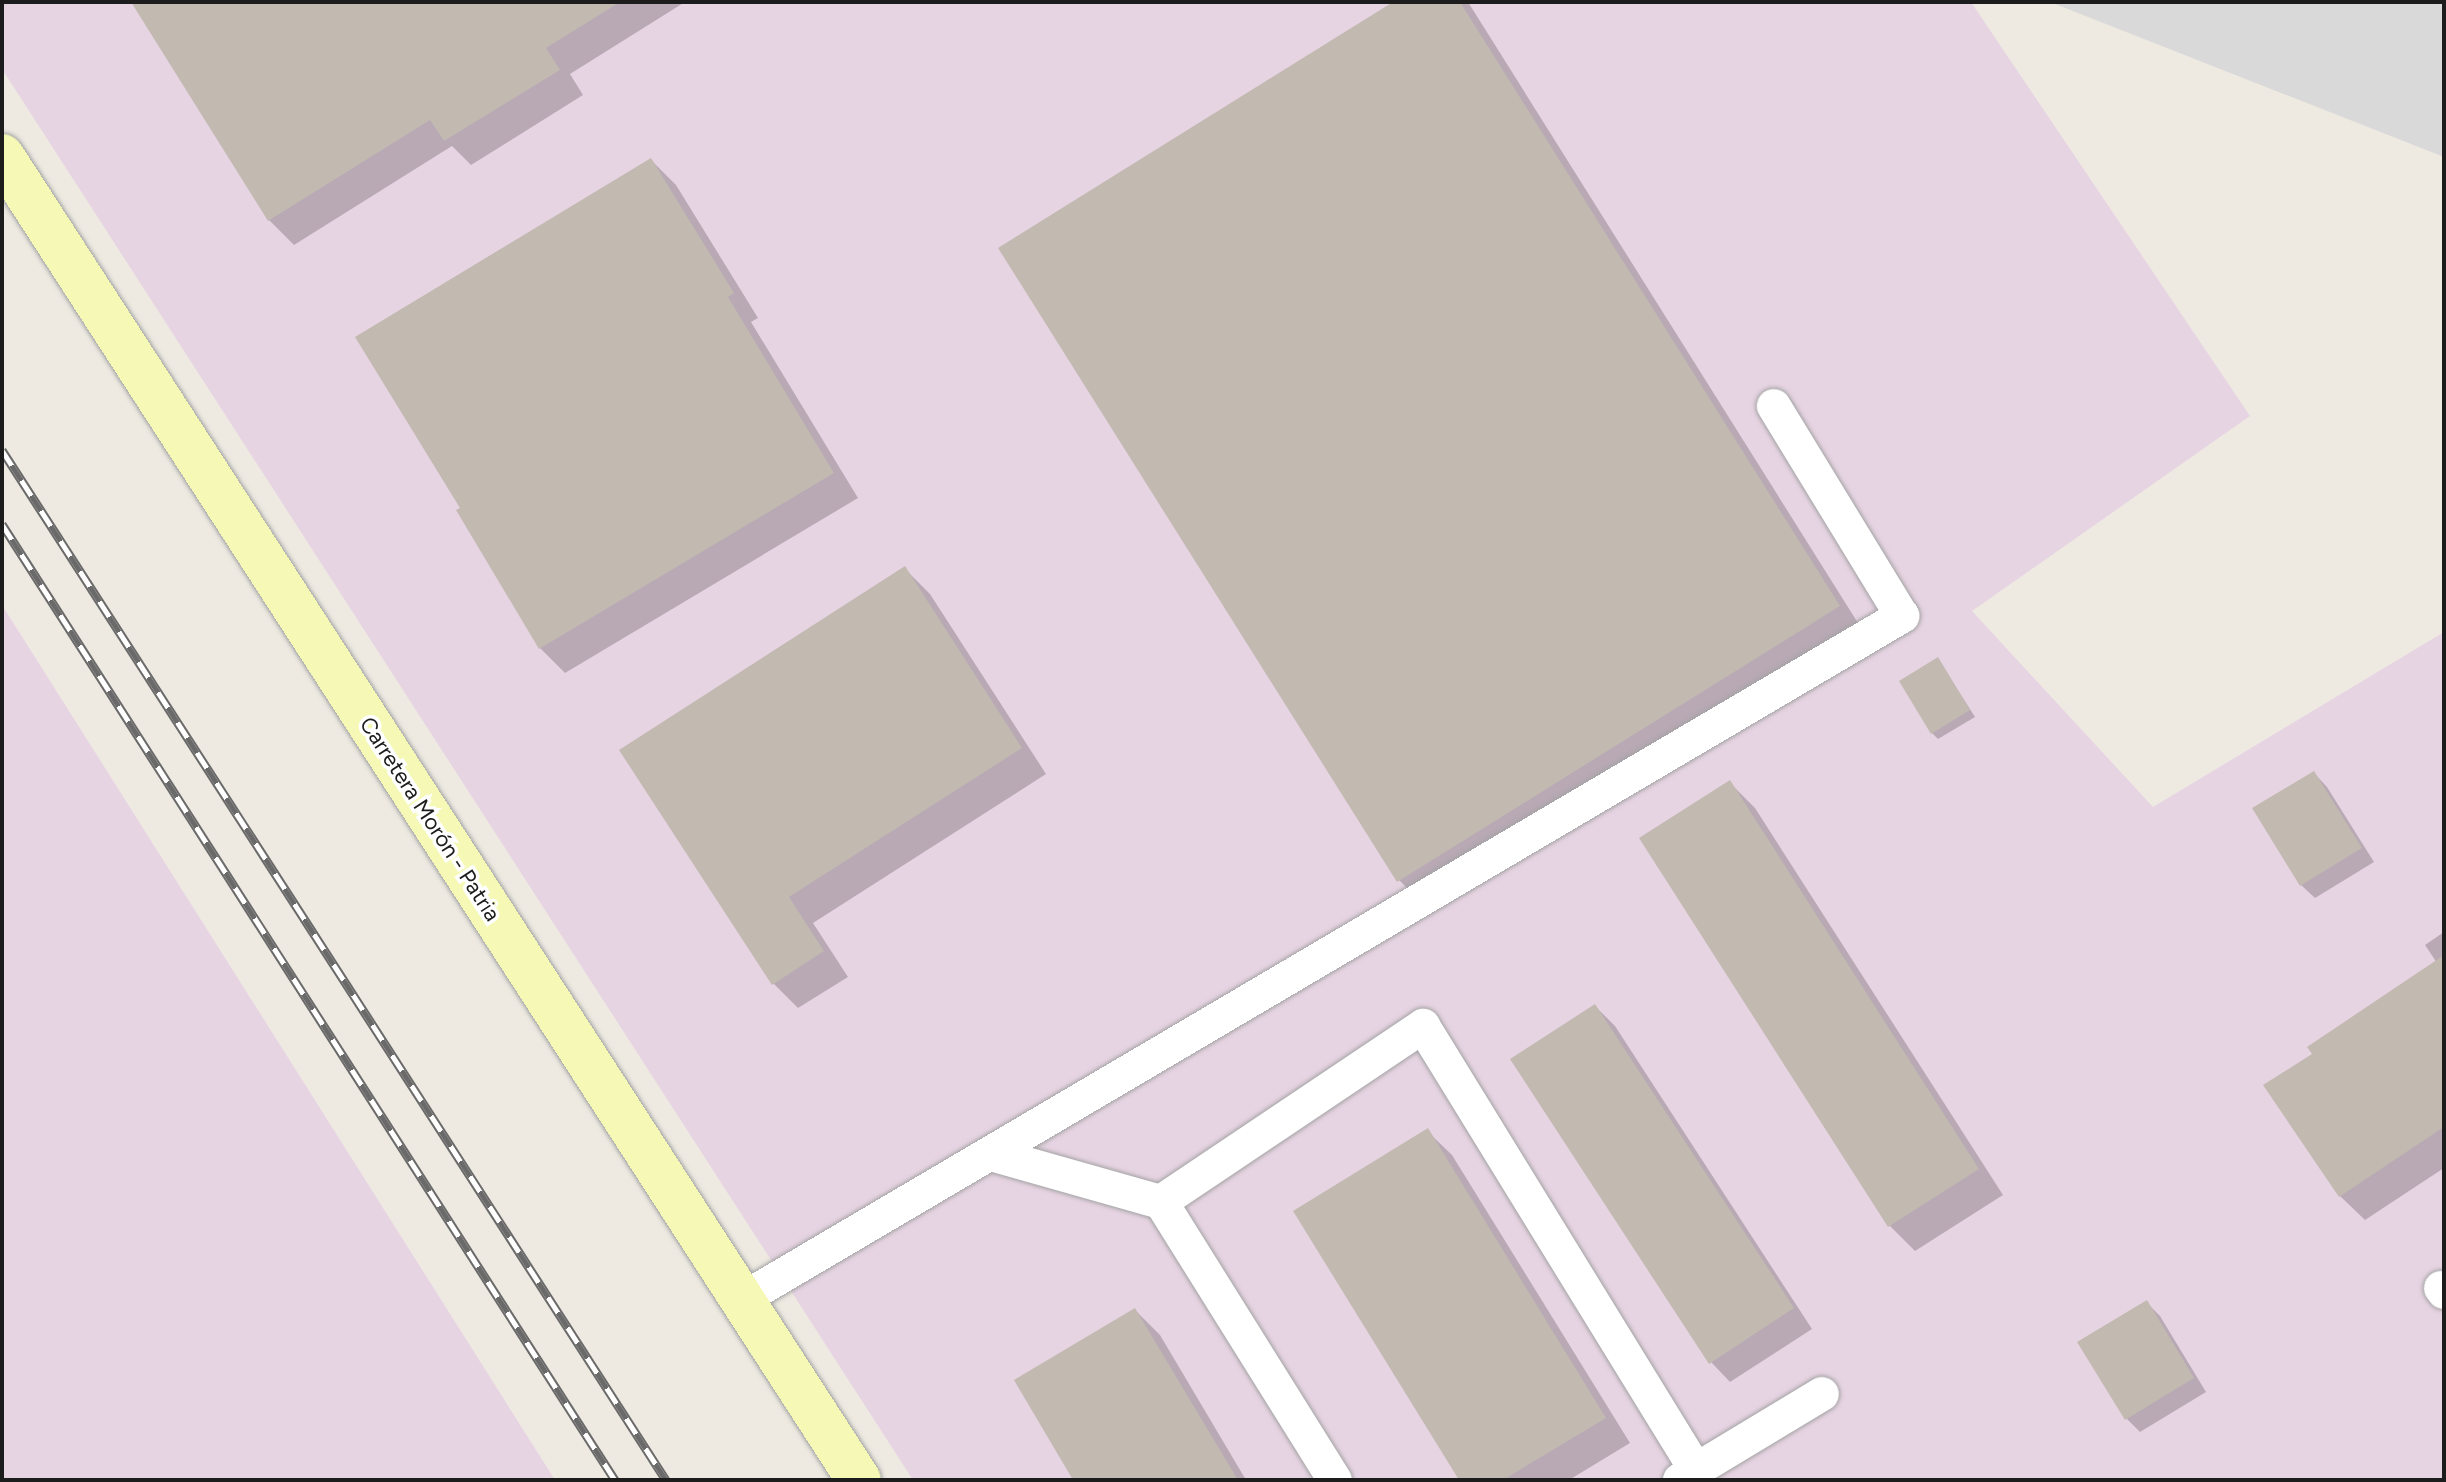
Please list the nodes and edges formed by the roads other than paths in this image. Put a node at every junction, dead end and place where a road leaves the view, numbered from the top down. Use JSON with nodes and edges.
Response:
{"nodes":[{"id":1,"x":2,"y":156,"type":"edge"},
{"id":2,"x":1774,"y":406,"type":"dead end"},
{"id":3,"x":991,"y":1154,"type":"junction"},
{"id":4,"x":1161,"y":1202,"type":"junction"},
{"id":5,"x":741,"y":1300,"type":"junction"},
{"id":6,"x":1822,"y":1394,"type":"dead end"},
{"id":7,"x":1688,"y":1475,"type":"edge"},
{"id":8,"x":859,"y":1480,"type":"edge"},
{"id":9,"x":1335,"y":1480,"type":"edge"}],
"edges":[{"from":1,"to":5,"type":"main road","name":"Carretera Morón - Patria"},
{"from":2,"to":3,"type":"lane"},
{"from":3,"to":4,"type":"lane"},
{"from":3,"to":5,"type":"lane"},
{"from":4,"to":7,"type":"lane"},
{"from":4,"to":9,"type":"lane"},
{"from":5,"to":8,"type":"main road","name":"Carretera Morón - Patria"},
{"from":6,"to":7,"type":"lane"}]}
